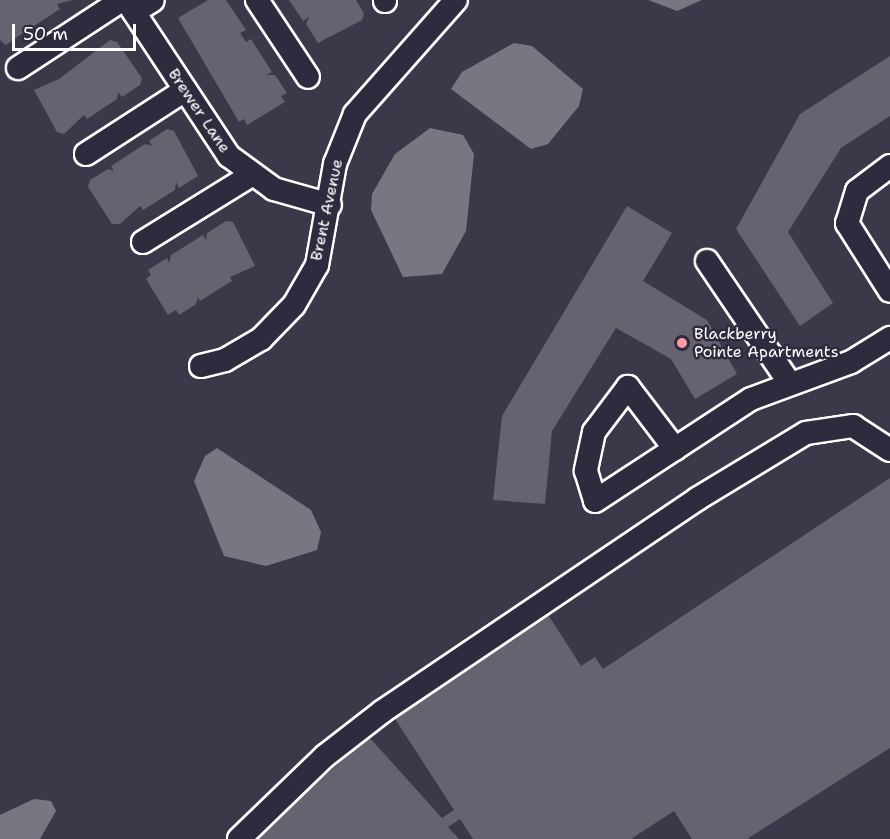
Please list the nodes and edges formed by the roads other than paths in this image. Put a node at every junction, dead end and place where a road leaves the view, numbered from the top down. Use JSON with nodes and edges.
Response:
{"nodes":[{"id":1,"x":257,"y":0,"type":"edge"},
{"id":2,"x":456,"y":0,"type":"edge"},
{"id":3,"x":134,"y":3,"type":"edge"},
{"id":4,"x":18,"y":68,"type":"dead end"},
{"id":5,"x":308,"y":77,"type":"dead end"},
{"id":6,"x":185,"y":90,"type":"junction"},
{"id":7,"x":86,"y":154,"type":"dead end"},
{"id":8,"x":890,"y":166,"type":"edge"},
{"id":9,"x":253,"y":174,"type":"junction"},
{"id":10,"x":330,"y":205,"type":"junction"},
{"id":11,"x":144,"y":242,"type":"dead end"},
{"id":12,"x":707,"y":261,"type":"dead end"},
{"id":13,"x":887,"y":279,"type":"edge"},
{"id":14,"x":890,"y":338,"type":"edge"},
{"id":15,"x":201,"y":366,"type":"dead end"},
{"id":16,"x":789,"y":382,"type":"junction"},
{"id":17,"x":675,"y":448,"type":"junction"},
{"id":18,"x":890,"y":450,"type":"edge"},
{"id":19,"x":239,"y":839,"type":"edge"}],
"edges":[{"from":1,"to":5,"type":"street"},
{"from":2,"to":10,"type":"street","name":"Brent Avenue"},
{"from":3,"to":4,"type":"street"},
{"from":3,"to":6,"type":"street","name":"Brewer Lane"},
{"from":6,"to":7,"type":"street"},
{"from":6,"to":9,"type":"street","name":"Brewer Lane"},
{"from":8,"to":13,"type":"street"},
{"from":9,"to":10,"type":"street","name":"Brewer Lane"},
{"from":9,"to":11,"type":"street"},
{"from":10,"to":15,"type":"street","name":"Brent Avenue"},
{"from":12,"to":16,"type":"street"},
{"from":14,"to":16,"type":"street"},
{"from":16,"to":17,"type":"street"},
{"from":17,"to":17,"type":"street"},
{"from":18,"to":19,"type":"street"}]}
